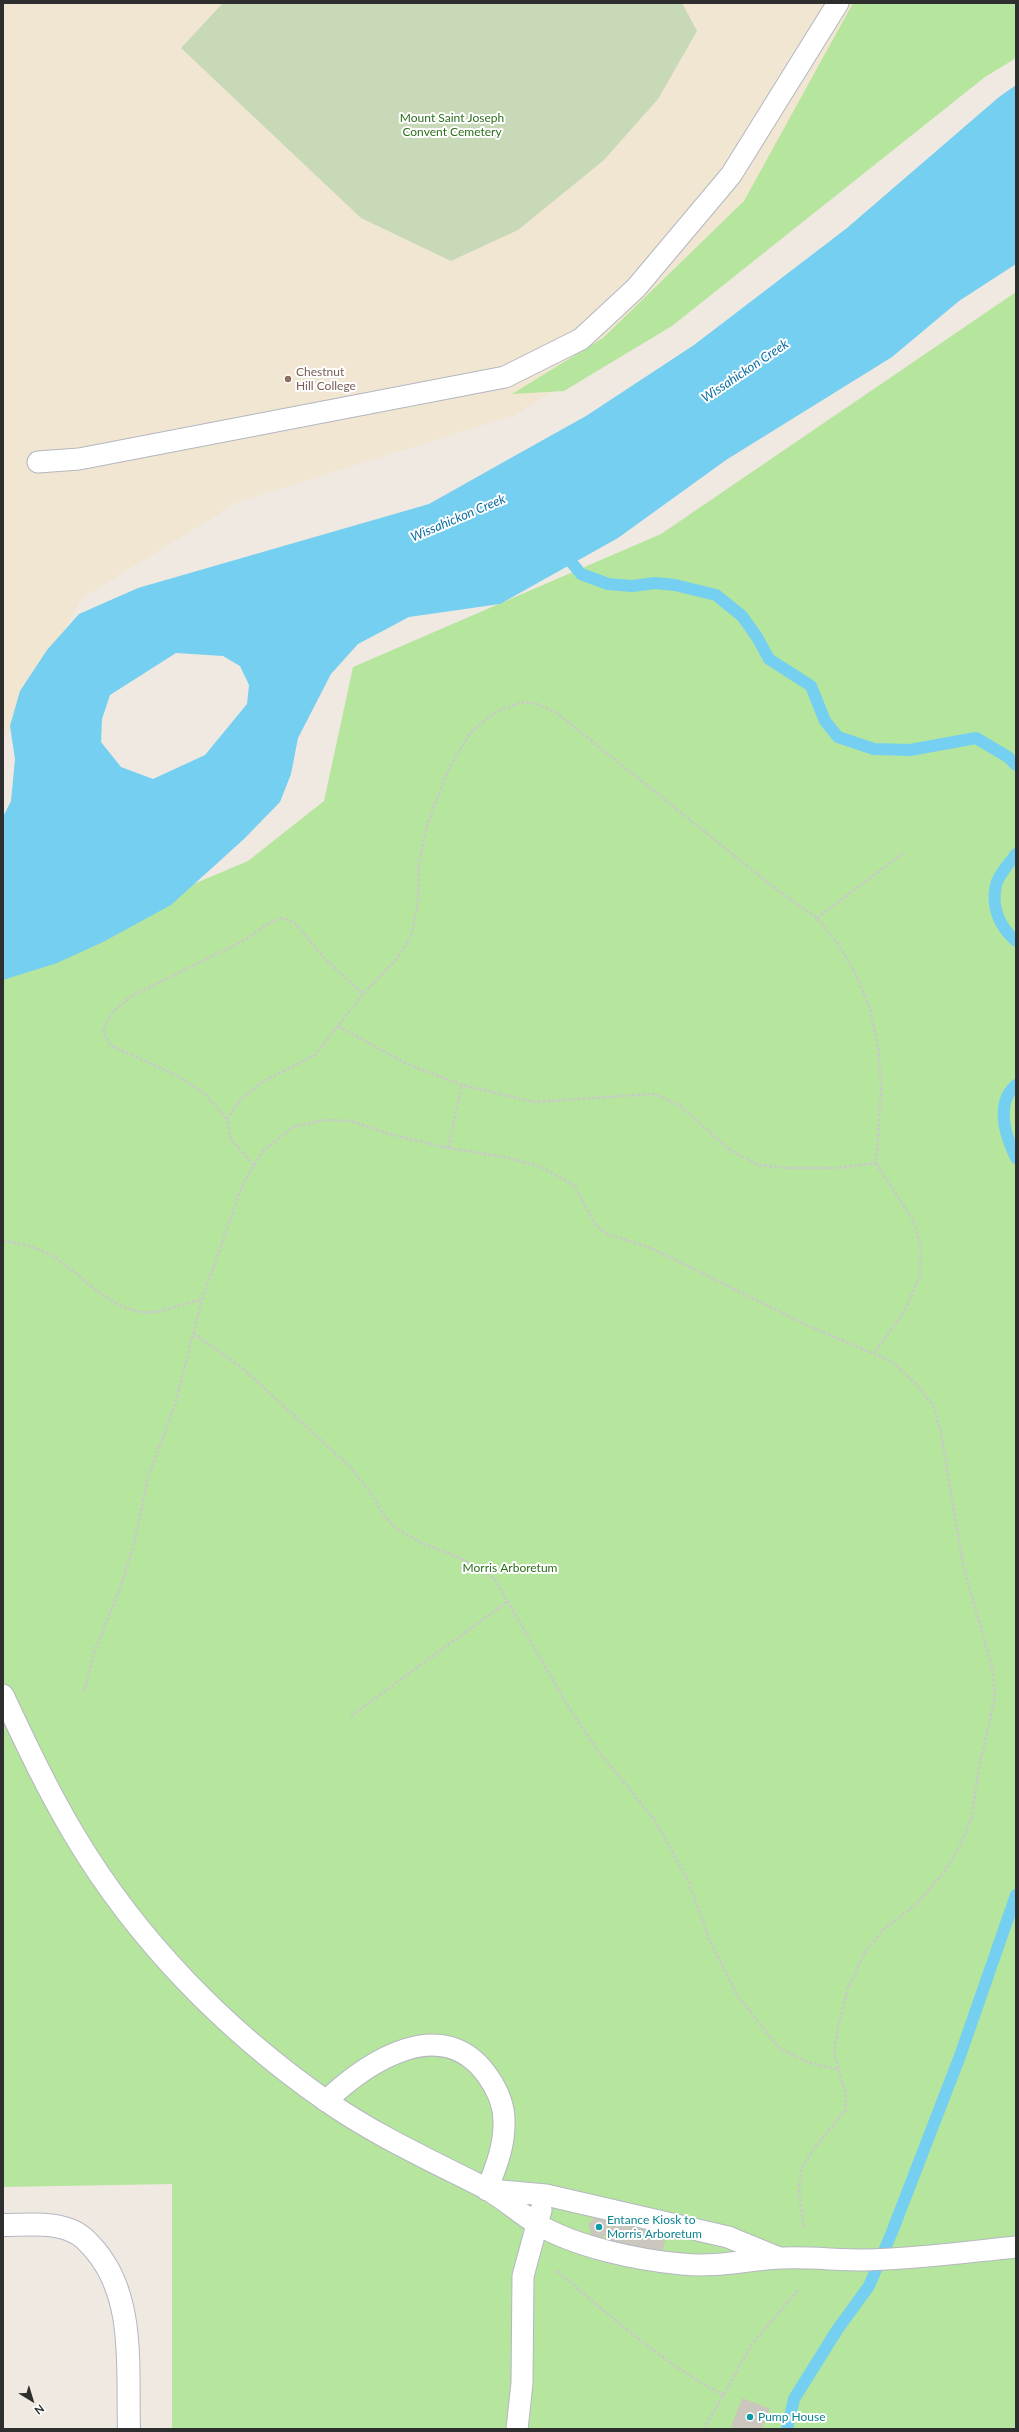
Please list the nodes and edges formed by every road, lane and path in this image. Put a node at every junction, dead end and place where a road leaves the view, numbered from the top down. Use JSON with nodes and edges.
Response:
{"nodes":[{"id":1,"x":838,"y":3,"type":"edge"},
{"id":2,"x":38,"y":462,"type":"dead end"},
{"id":3,"x":902,"y":853,"type":"dead end"},
{"id":4,"x":818,"y":918,"type":"junction"},
{"id":5,"x":363,"y":994,"type":"junction"},
{"id":6,"x":338,"y":1026,"type":"junction"},
{"id":7,"x":462,"y":1085,"type":"junction"},
{"id":8,"x":227,"y":1119,"type":"junction"},
{"id":9,"x":448,"y":1148,"type":"junction"},
{"id":10,"x":876,"y":1163,"type":"junction"},
{"id":11,"x":254,"y":1165,"type":"junction"},
{"id":12,"x":3,"y":1241,"type":"edge"},
{"id":13,"x":202,"y":1299,"type":"junction"},
{"id":14,"x":193,"y":1332,"type":"junction"},
{"id":15,"x":874,"y":1353,"type":"junction"},
{"id":16,"x":508,"y":1601,"type":"junction"},
{"id":17,"x":84,"y":1692,"type":"dead end"},
{"id":18,"x":3,"y":1695,"type":"edge"},
{"id":19,"x":351,"y":1716,"type":"dead end"},
{"id":20,"x":839,"y":2070,"type":"junction"},
{"id":21,"x":326,"y":2101,"type":"junction"},
{"id":22,"x":487,"y":2190,"type":"junction"},
{"id":23,"x":546,"y":2195,"type":"junction"},
{"id":24,"x":537,"y":2224,"type":"junction"},
{"id":25,"x":3,"y":2225,"type":"edge"},
{"id":26,"x":805,"y":2232,"type":"dead end"},
{"id":27,"x":1016,"y":2247,"type":"edge"},
{"id":28,"x":529,"y":2248,"type":"junction"},
{"id":29,"x":780,"y":2258,"type":"junction"},
{"id":30,"x":801,"y":2284,"type":"dead end"},
{"id":31,"x":725,"y":2396,"type":"junction"},
{"id":32,"x":129,"y":2429,"type":"edge"},
{"id":33,"x":517,"y":2429,"type":"edge"},
{"id":34,"x":704,"y":2429,"type":"edge"}],
"edges":[{"from":1,"to":2,"type":"lane"},
{"from":3,"to":4,"type":"path"},
{"from":4,"to":5,"type":"path"},
{"from":4,"to":10,"type":"path"},
{"from":5,"to":6,"type":"path"},
{"from":5,"to":8,"type":"path"},
{"from":6,"to":7,"type":"path"},
{"from":6,"to":8,"type":"path"},
{"from":7,"to":9,"type":"path"},
{"from":7,"to":10,"type":"path"},
{"from":8,"to":11,"type":"path"},
{"from":9,"to":11,"type":"path"},
{"from":9,"to":15,"type":"path"},
{"from":10,"to":15,"type":"path"},
{"from":11,"to":13,"type":"path"},
{"from":12,"to":13,"type":"path"},
{"from":13,"to":14,"type":"path"},
{"from":14,"to":16,"type":"path"},
{"from":14,"to":17,"type":"path"},
{"from":15,"to":20,"type":"path"},
{"from":16,"to":19,"type":"path"},
{"from":16,"to":20,"type":"path"},
{"from":18,"to":21,"type":"lane"},
{"from":20,"to":26,"type":"path"},
{"from":21,"to":22,"type":"lane"},
{"from":21,"to":22,"type":"lane"},
{"from":22,"to":23,"type":"lane"},
{"from":22,"to":24,"type":"lane"},
{"from":23,"to":24,"type":"lane"},
{"from":23,"to":29,"type":"lane"},
{"from":24,"to":28,"type":"lane"},
{"from":24,"to":29,"type":"lane"},
{"from":25,"to":32,"type":"street"},
{"from":27,"to":29,"type":"lane"},
{"from":28,"to":31,"type":"path"},
{"from":28,"to":33,"type":"lane"},
{"from":30,"to":31,"type":"path"},
{"from":31,"to":34,"type":"path"}]}
